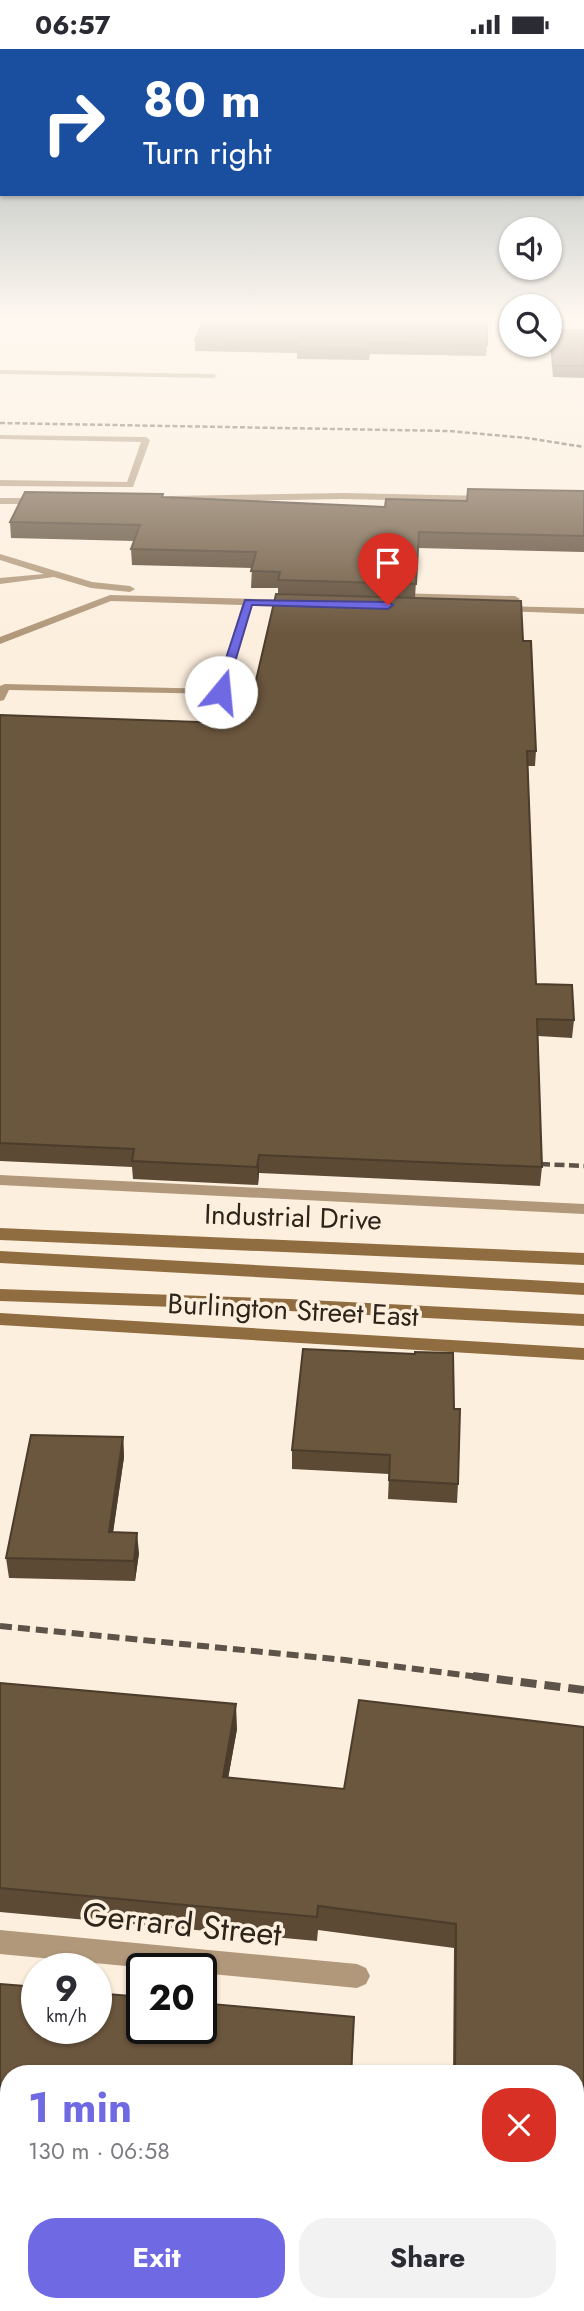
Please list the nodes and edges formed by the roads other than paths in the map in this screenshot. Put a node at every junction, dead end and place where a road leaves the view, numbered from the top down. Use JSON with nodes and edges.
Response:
{"nodes":[{"id":1,"x":0,"y":437,"type":"edge"},
{"id":2,"x":0,"y":483,"type":"edge"},
{"id":3,"x":162,"y":499,"type":"edge"},
{"id":4,"x":504,"y":499,"type":"edge"},
{"id":5,"x":0,"y":501,"type":"edge"},
{"id":6,"x":47,"y":502,"type":"edge"},
{"id":7,"x":0,"y":557,"type":"edge"},
{"id":8,"x":55,"y":575,"type":"junction"},
{"id":9,"x":0,"y":581,"type":"edge"},
{"id":10,"x":380,"y":596,"type":"edge"},
{"id":11,"x":584,"y":601,"type":"edge"},
{"id":12,"x":248,"y":602,"type":"junction"},
{"id":13,"x":388,"y":605,"type":"edge"},
{"id":14,"x":584,"y":611,"type":"edge"},
{"id":15,"x":0,"y":641,"type":"edge"},
{"id":16,"x":2,"y":690,"type":"edge"},
{"id":17,"x":0,"y":1180,"type":"edge"},
{"id":18,"x":584,"y":1209,"type":"edge"},
{"id":19,"x":0,"y":1234,"type":"edge"},
{"id":20,"x":0,"y":1257,"type":"edge"},
{"id":21,"x":584,"y":1259,"type":"edge"},
{"id":22,"x":584,"y":1289,"type":"edge"},
{"id":23,"x":0,"y":1295,"type":"edge"},
{"id":24,"x":0,"y":1319,"type":"edge"},
{"id":25,"x":584,"y":1320,"type":"edge"},
{"id":26,"x":584,"y":1354,"type":"edge"},
{"id":27,"x":0,"y":1942,"type":"edge"},
{"id":28,"x":358,"y":1976,"type":"dead end"}],
"edges":[{"from":1,"to":2,"type":"lane"},
{"from":3,"to":4,"type":"lane"},
{"from":5,"to":6,"type":"lane"},
{"from":7,"to":8,"type":"lane"},
{"from":8,"to":9,"type":"lane"},
{"from":8,"to":12,"type":"lane"},
{"from":10,"to":11,"type":"lane"},
{"from":12,"to":15,"type":"lane"},
{"from":12,"to":16,"type":"lane"},
{"from":13,"to":14,"type":"lane"},
{"from":17,"to":18,"type":"lane"},
{"from":19,"to":21,"type":"street","name":"Industrial Drive"},
{"from":20,"to":22,"type":"street","name":"Burlington Street East"},
{"from":23,"to":25,"type":"street","name":"Burlington Street East"},
{"from":24,"to":26,"type":"street","name":"Burlington Street East"},
{"from":27,"to":28,"type":"street","name":"Gerrard Street"}]}
